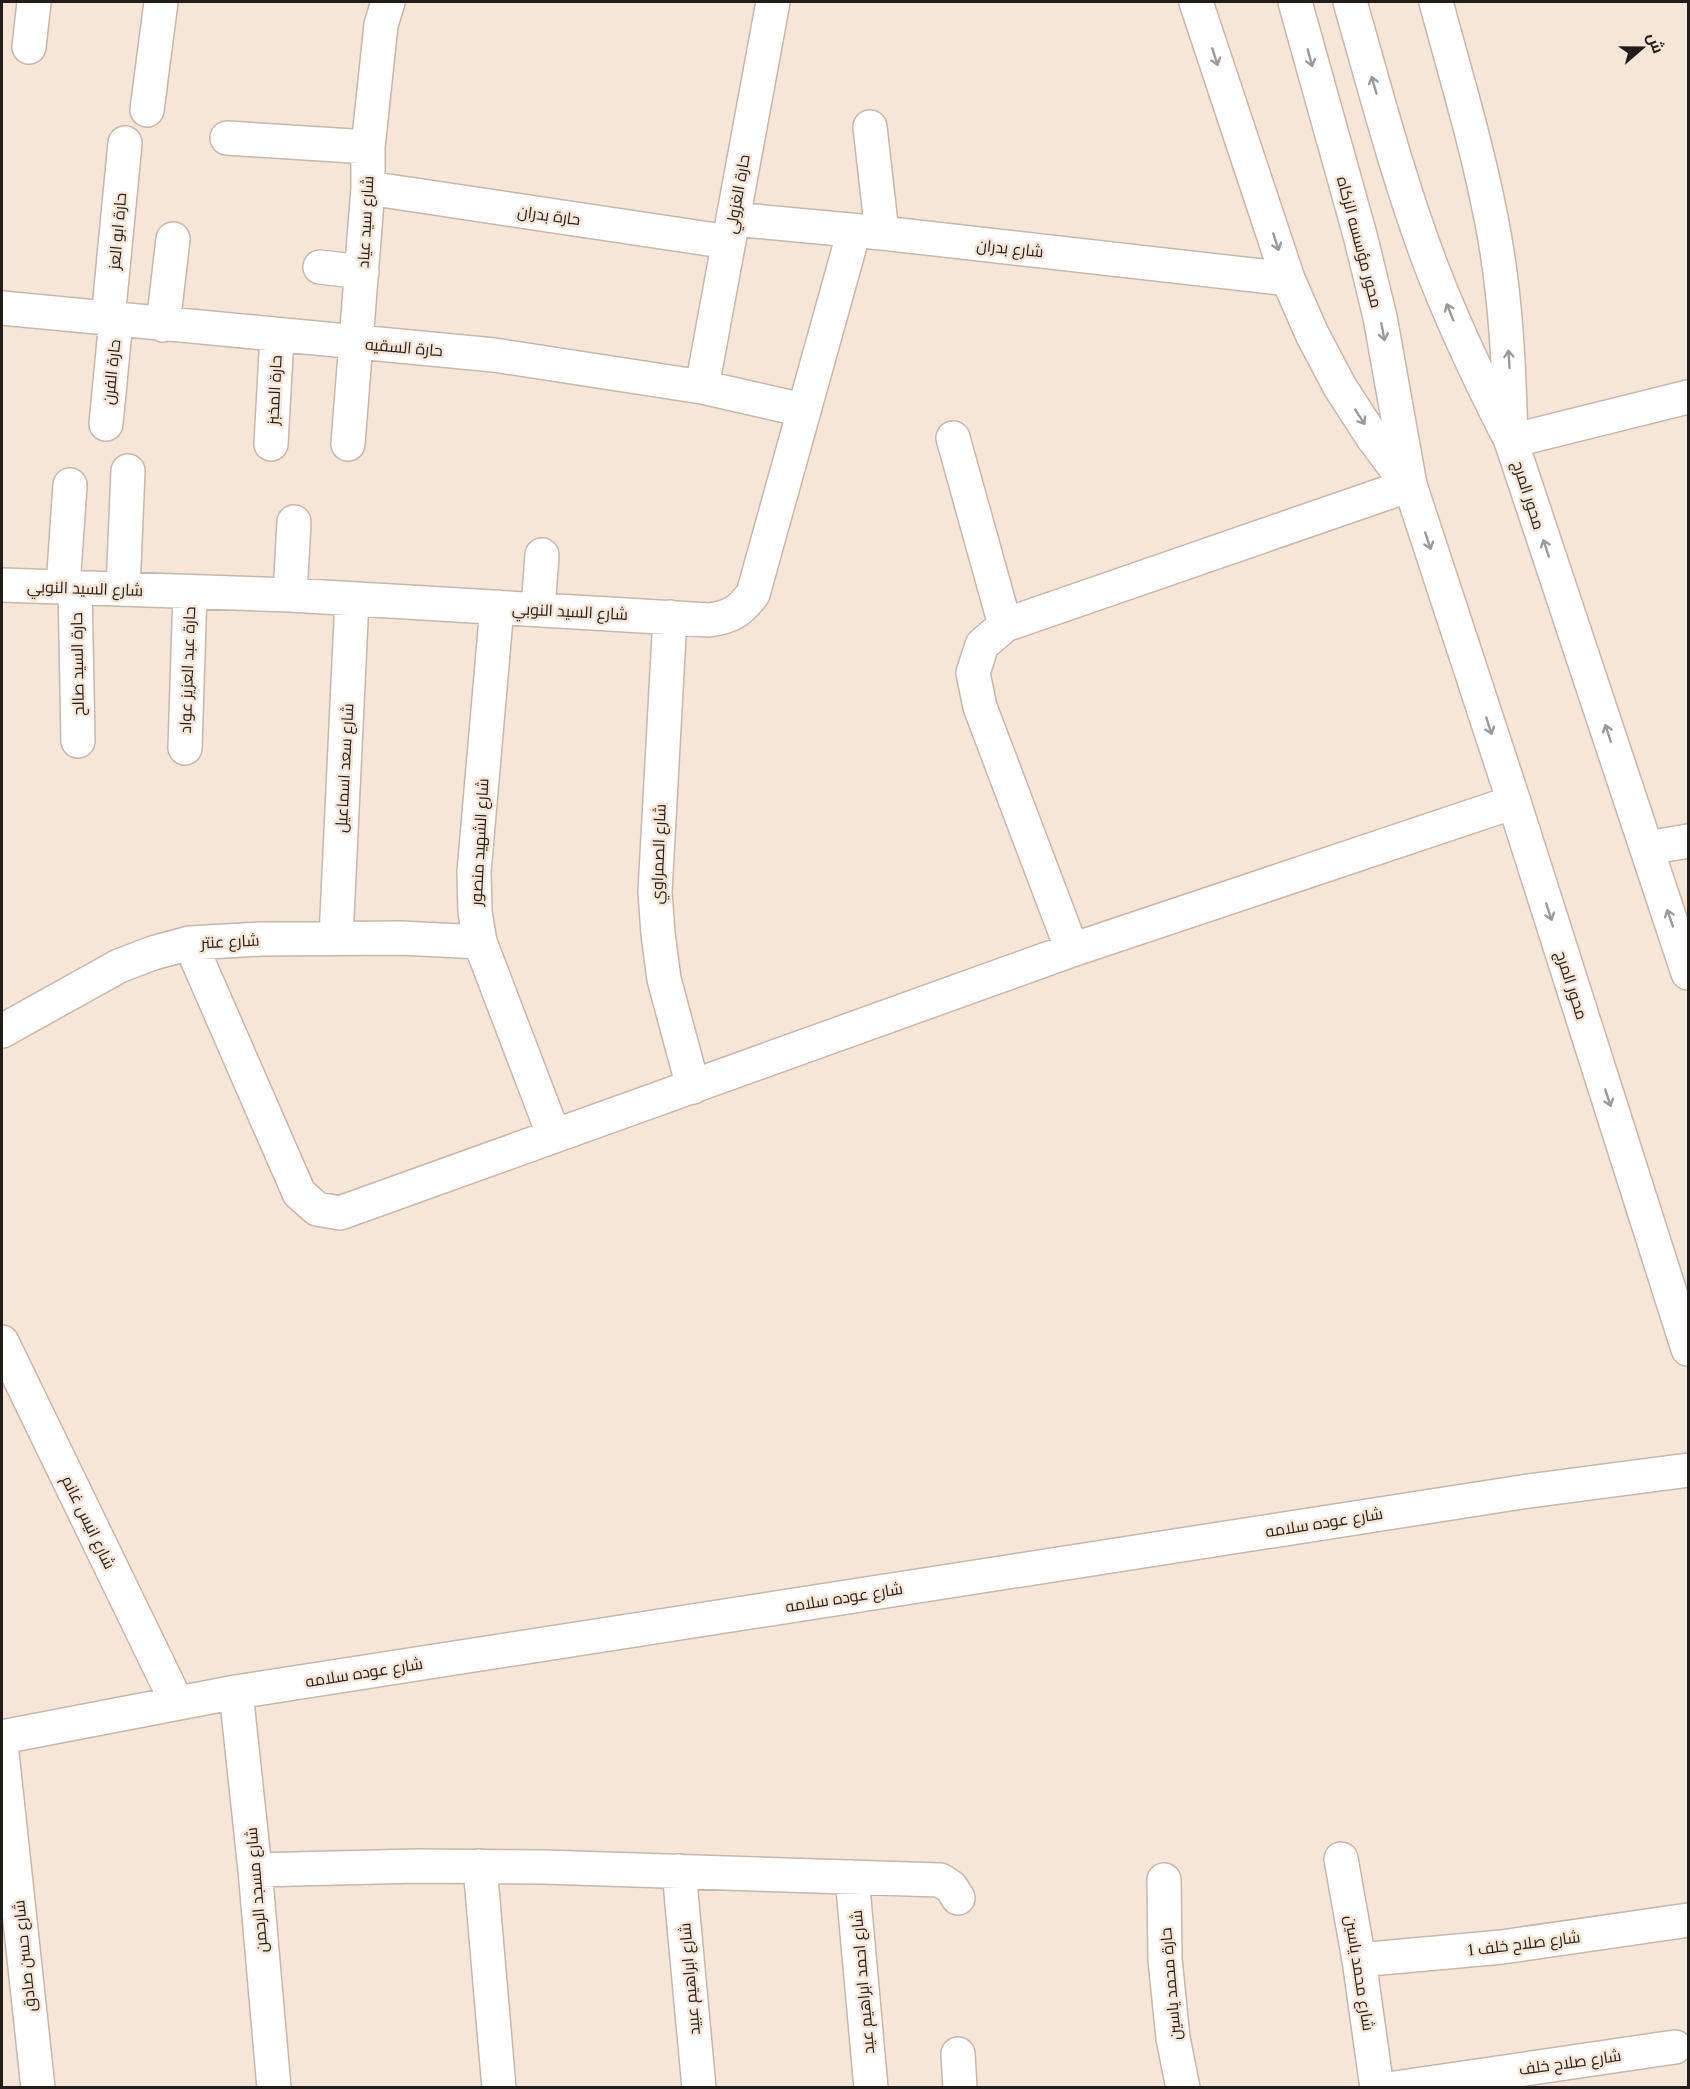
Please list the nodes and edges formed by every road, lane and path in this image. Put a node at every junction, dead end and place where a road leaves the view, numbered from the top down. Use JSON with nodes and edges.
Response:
{"nodes":[{"id":1,"x":34,"y":2,"type":"edge"},
{"id":2,"x":161,"y":2,"type":"edge"},
{"id":3,"x":388,"y":2,"type":"edge"},
{"id":4,"x":773,"y":2,"type":"edge"},
{"id":5,"x":1196,"y":2,"type":"edge"},
{"id":6,"x":1295,"y":2,"type":"edge"},
{"id":7,"x":1350,"y":2,"type":"edge"},
{"id":8,"x":1436,"y":2,"type":"edge"},
{"id":9,"x":29,"y":47,"type":"dead end"},
{"id":10,"x":147,"y":110,"type":"dead end"},
{"id":11,"x":870,"y":127,"type":"dead end"},
{"id":12,"x":227,"y":138,"type":"dead end"},
{"id":13,"x":125,"y":143,"type":"dead end"},
{"id":14,"x":368,"y":147,"type":"junction"},
{"id":15,"x":368,"y":188,"type":"junction"},
{"id":16,"x":731,"y":230,"type":"junction"},
{"id":17,"x":868,"y":232,"type":"junction"},
{"id":18,"x":172,"y":239,"type":"dead end"},
{"id":19,"x":320,"y":267,"type":"dead end"},
{"id":20,"x":362,"y":272,"type":"junction"},
{"id":21,"x":1288,"y":279,"type":"junction"},
{"id":22,"x":2,"y":309,"type":"edge"},
{"id":23,"x":112,"y":320,"type":"junction"},
{"id":24,"x":163,"y":325,"type":"junction"},
{"id":25,"x":277,"y":335,"type":"junction"},
{"id":26,"x":357,"y":343,"type":"junction"},
{"id":27,"x":702,"y":387,"type":"junction"},
{"id":28,"x":1689,"y":396,"type":"edge"},
{"id":29,"x":803,"y":410,"type":"junction"},
{"id":30,"x":106,"y":424,"type":"dead end"},
{"id":31,"x":953,"y":438,"type":"dead end"},
{"id":32,"x":1510,"y":441,"type":"junction"},
{"id":33,"x":271,"y":444,"type":"dead end"},
{"id":34,"x":348,"y":444,"type":"dead end"},
{"id":35,"x":128,"y":471,"type":"dead end"},
{"id":36,"x":70,"y":484,"type":"dead end"},
{"id":37,"x":1410,"y":486,"type":"junction"},
{"id":38,"x":294,"y":522,"type":"dead end"},
{"id":39,"x":542,"y":555,"type":"dead end"},
{"id":40,"x":2,"y":585,"type":"edge"},
{"id":41,"x":69,"y":587,"type":"junction"},
{"id":42,"x":123,"y":589,"type":"junction"},
{"id":43,"x":190,"y":592,"type":"junction"},
{"id":44,"x":290,"y":595,"type":"junction"},
{"id":45,"x":352,"y":598,"type":"junction"},
{"id":46,"x":497,"y":607,"type":"junction"},
{"id":47,"x":538,"y":609,"type":"junction"},
{"id":48,"x":670,"y":617,"type":"junction"},
{"id":49,"x":1005,"y":625,"type":"junction"},
{"id":50,"x":78,"y":741,"type":"dead end"},
{"id":51,"x":184,"y":748,"type":"dead end"},
{"id":52,"x":1514,"y":802,"type":"junction"},
{"id":53,"x":1689,"y":841,"type":"edge"},
{"id":54,"x":1647,"y":848,"type":"junction"},
{"id":55,"x":336,"y":938,"type":"junction"},
{"id":56,"x":480,"y":942,"type":"junction"},
{"id":57,"x":190,"y":943,"type":"junction"},
{"id":58,"x":1072,"y":950,"type":"junction"},
{"id":59,"x":1689,"y":973,"type":"edge"},
{"id":60,"x":2,"y":1031,"type":"edge"},
{"id":61,"x":693,"y":1087,"type":"junction"},
{"id":62,"x":554,"y":1136,"type":"junction"},
{"id":63,"x":2,"y":1342,"type":"edge"},
{"id":64,"x":1689,"y":1349,"type":"edge"},
{"id":65,"x":1689,"y":1470,"type":"edge"},
{"id":66,"x":236,"y":1692,"type":"junction"},
{"id":67,"x":177,"y":1703,"type":"junction"},
{"id":68,"x":2,"y":1737,"type":"edge"},
{"id":69,"x":2,"y":1753,"type":"edge"},
{"id":70,"x":1341,"y":1859,"type":"dead end"},
{"id":71,"x":480,"y":1866,"type":"junction"},
{"id":72,"x":255,"y":1870,"type":"junction"},
{"id":73,"x":679,"y":1871,"type":"junction"},
{"id":74,"x":852,"y":1877,"type":"junction"},
{"id":75,"x":1164,"y":1880,"type":"dead end"},
{"id":76,"x":958,"y":1898,"type":"dead end"},
{"id":77,"x":1689,"y":1920,"type":"edge"},
{"id":78,"x":1359,"y":1960,"type":"junction"},
{"id":79,"x":1674,"y":2048,"type":"dead end"},
{"id":80,"x":958,"y":2054,"type":"dead end"},
{"id":81,"x":38,"y":2088,"type":"edge"},
{"id":82,"x":274,"y":2088,"type":"edge"},
{"id":83,"x":499,"y":2088,"type":"edge"},
{"id":84,"x":699,"y":2088,"type":"edge"},
{"id":85,"x":871,"y":2088,"type":"edge"},
{"id":86,"x":960,"y":2088,"type":"edge"},
{"id":87,"x":1183,"y":2088,"type":"edge"},
{"id":88,"x":1377,"y":2088,"type":"edge"},
{"id":89,"x":1395,"y":2088,"type":"edge"}],
"edges":[{"from":1,"to":9,"type":"street"},
{"from":2,"to":10,"type":"street"},
{"from":3,"to":14,"type":"street","name":"شارع سيد عياد"},
{"from":4,"to":16,"type":"street","name":"حارة الغزولي"},
{"from":5,"to":21,"type":"street","one_way":true},
{"from":6,"to":37,"type":"street","name":"محور مؤسسه الزكاه","one_way":true},
{"from":32,"to":7,"type":"street","one_way":true},
{"from":32,"to":8,"type":"street","name":"محور المرج","one_way":true},
{"from":11,"to":17,"type":"street"},
{"from":12,"to":14,"type":"street"},
{"from":13,"to":23,"type":"street","name":"حارة ابو العز"},
{"from":14,"to":15,"type":"street","name":"شارع سيد عياد"},
{"from":15,"to":16,"type":"street","name":"حارة بدران"},
{"from":15,"to":20,"type":"street","name":"شارع سيد عياد"},
{"from":16,"to":17,"type":"street","name":"شارع بدران"},
{"from":16,"to":27,"type":"street","name":"حارة الغزولي"},
{"from":17,"to":21,"type":"street","name":"شارع بدران"},
{"from":17,"to":29,"type":"street","name":"شارع السيد النوبي"},
{"from":18,"to":24,"type":"street"},
{"from":19,"to":20,"type":"street"},
{"from":20,"to":26,"type":"street","name":"شارع سيد عياد"},
{"from":21,"to":37,"type":"street","one_way":true},
{"from":22,"to":23,"type":"street","name":"حارة السقيه"},
{"from":23,"to":24,"type":"street","name":"حارة السقيه"},
{"from":23,"to":30,"type":"street","name":"حارة الفرن"},
{"from":24,"to":25,"type":"street","name":"حارة السقيه"},
{"from":25,"to":26,"type":"street","name":"حارة السقيه"},
{"from":25,"to":33,"type":"street","name":"حارة المخبز"},
{"from":26,"to":27,"type":"street","name":"حارة السقيه"},
{"from":26,"to":34,"type":"street","name":"شارع سيد عياد"},
{"from":27,"to":29,"type":"street","name":"حارة السقيه"},
{"from":28,"to":32,"type":"street"},
{"from":29,"to":48,"type":"street","name":"شارع السيد النوبي"},
{"from":31,"to":49,"type":"street"},
{"from":54,"to":32,"type":"street","name":"محور المرج","one_way":true},
{"from":35,"to":42,"type":"street"},
{"from":36,"to":41,"type":"street","name":"حارة السيد صالح"},
{"from":37,"to":49,"type":"street"},
{"from":37,"to":52,"type":"street","name":"محور المرج","one_way":true},
{"from":38,"to":44,"type":"street"},
{"from":39,"to":47,"type":"street"},
{"from":40,"to":41,"type":"street","name":"شارع السيد النوبي"},
{"from":41,"to":42,"type":"street","name":"شارع السيد النوبي"},
{"from":41,"to":50,"type":"street","name":"حارة السيد صالح"},
{"from":42,"to":43,"type":"street","name":"شارع السيد النوبي"},
{"from":43,"to":44,"type":"street","name":"شارع السيد النوبي"},
{"from":43,"to":51,"type":"street","name":"حارة عبد العزيز عواد"},
{"from":44,"to":45,"type":"street","name":"شارع السيد النوبي"},
{"from":45,"to":46,"type":"street","name":"شارع السيد النوبي"},
{"from":45,"to":55,"type":"street","name":"شارع سعد اسماعيل"},
{"from":46,"to":47,"type":"street","name":"شارع السيد النوبي"},
{"from":46,"to":56,"type":"street","name":"شارع الشهيد منصور"},
{"from":47,"to":48,"type":"street","name":"شارع السيد النوبي"},
{"from":48,"to":61,"type":"street","name":"شارع الصمراوي"},
{"from":49,"to":58,"type":"street"},
{"from":52,"to":58,"type":"street"},
{"from":52,"to":64,"type":"street","name":"محور المرج","one_way":true},
{"from":53,"to":54,"type":"street"},
{"from":59,"to":54,"type":"street","name":"محور المرج","one_way":true},
{"from":55,"to":56,"type":"street","name":"شارع عنتر"},
{"from":55,"to":57,"type":"street","name":"شارع عنتر"},
{"from":56,"to":62,"type":"street","name":"شارع الشهيد منصور"},
{"from":57,"to":60,"type":"street","name":"شارع عنتر"},
{"from":57,"to":62,"type":"street"},
{"from":58,"to":61,"type":"street"},
{"from":61,"to":62,"type":"street"},
{"from":63,"to":67,"type":"street","name":"شارع انيس غانم"},
{"from":65,"to":66,"type":"street","name":"شارع عوده سلامه"},
{"from":66,"to":67,"type":"street","name":"شارع عوده سلامه"},
{"from":66,"to":72,"type":"street","name":"شارع مسجد الرحمن"},
{"from":67,"to":68,"type":"street","name":"شارع عوده سلامه"},
{"from":69,"to":81,"type":"street","name":"شارع حسن صادق"},
{"from":70,"to":78,"type":"street","name":"شارع محمد ياسين"},
{"from":71,"to":72,"type":"street"},
{"from":71,"to":73,"type":"street"},
{"from":71,"to":83,"type":"street"},
{"from":72,"to":82,"type":"street","name":"شارع مسجد الرحمن"},
{"from":73,"to":74,"type":"street"},
{"from":73,"to":84,"type":"street","name":"شارع ابراهيم عبيد"},
{"from":74,"to":76,"type":"street"},
{"from":74,"to":85,"type":"street","name":"شارع احمد ابراهيم عيد"},
{"from":75,"to":87,"type":"street","name":"حارة محمد ياسين"},
{"from":77,"to":78,"type":"street","name":"شارع صلاح خلف 1"},
{"from":78,"to":88,"type":"street","name":"شارع محمد ياسين"},
{"from":79,"to":89,"type":"street","name":"شارع صلاح خلف"},
{"from":80,"to":86,"type":"street"}]}
